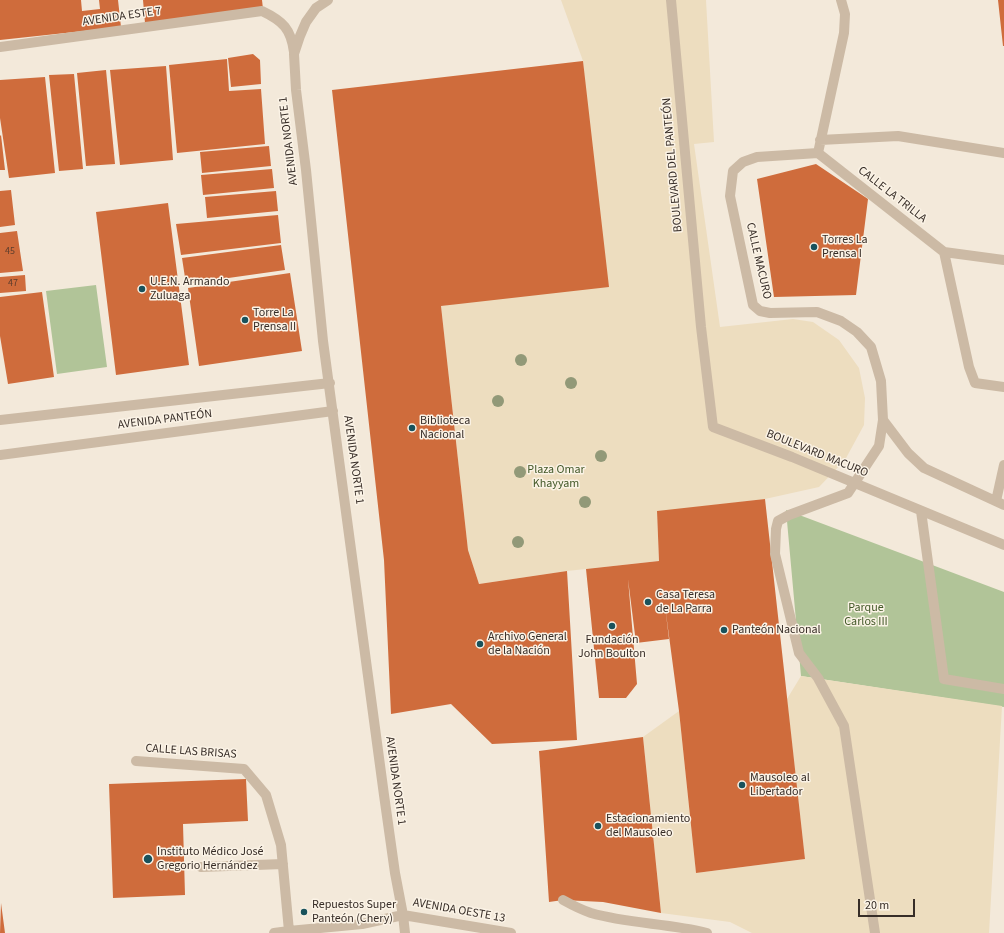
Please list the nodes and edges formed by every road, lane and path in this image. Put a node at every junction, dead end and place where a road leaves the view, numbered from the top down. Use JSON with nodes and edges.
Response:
{"nodes":[{"id":1,"x":328,"y":0,"type":"edge"},
{"id":2,"x":671,"y":0,"type":"edge"},
{"id":3,"x":841,"y":0,"type":"edge"},
{"id":4,"x":0,"y":47,"type":"edge"},
{"id":5,"x":294,"y":54,"type":"junction"},
{"id":6,"x":820,"y":140,"type":"junction"},
{"id":7,"x":818,"y":153,"type":"junction"},
{"id":8,"x":1004,"y":153,"type":"edge"},
{"id":9,"x":944,"y":252,"type":"junction"},
{"id":10,"x":1004,"y":260,"type":"edge"},
{"id":11,"x":701,"y":327,"type":"joint"},
{"id":12,"x":330,"y":383,"type":"junction"},
{"id":13,"x":1004,"y":387,"type":"edge"},
{"id":14,"x":333,"y":411,"type":"junction"},
{"id":15,"x":0,"y":420,"type":"edge"},
{"id":16,"x":883,"y":420,"type":"junction"},
{"id":17,"x":0,"y":455,"type":"edge"},
{"id":18,"x":1004,"y":465,"type":"edge"},
{"id":19,"x":854,"y":483,"type":"junction"},
{"id":20,"x":1000,"y":503,"type":"edge"},
{"id":21,"x":921,"y":511,"type":"junction"},
{"id":22,"x":1004,"y":545,"type":"edge"},
{"id":23,"x":1004,"y":689,"type":"edge"},
{"id":24,"x":136,"y":761,"type":"dead end"},
{"id":25,"x":283,"y":864,"type":"junction"},
{"id":26,"x":202,"y":866,"type":"dead end"},
{"id":27,"x":563,"y":900,"type":"dead end"},
{"id":28,"x":403,"y":915,"type":"junction"},
{"id":29,"x":289,"y":932,"type":"edge"},
{"id":30,"x":274,"y":933,"type":"edge"},
{"id":31,"x":405,"y":933,"type":"edge"},
{"id":32,"x":511,"y":933,"type":"edge"},
{"id":33,"x":707,"y":933,"type":"edge"},
{"id":34,"x":875,"y":933,"type":"edge"}],
"edges":[{"from":1,"to":5,"type":"street","name":"AVENIDA NORTE 1"},
{"from":2,"to":11,"type":"street","name":"BOULEVARD DEL PANTEÓN"},
{"from":3,"to":6,"type":"street"},
{"from":4,"to":5,"type":"street","name":"AVENIDA ESTE 7"},
{"from":5,"to":12,"type":"street","name":"AVENIDA NORTE 1"},
{"from":6,"to":7,"type":"street"},
{"from":6,"to":8,"type":"street"},
{"from":7,"to":9,"type":"street","name":"CALLE LA TRILLA"},
{"from":7,"to":16,"type":"street","name":"CALLE MACURO"},
{"from":9,"to":10,"type":"street"},
{"from":9,"to":13,"type":"street"},
{"from":11,"to":19,"type":"street","name":"BOULEVARD MACURO"},
{"from":12,"to":14,"type":"street","name":"AVENIDA NORTE 1"},
{"from":12,"to":15,"type":"street","name":"AVENIDA PANTEÓN"},
{"from":14,"to":17,"type":"street","name":"AVENIDA PANTEÓN"},
{"from":14,"to":28,"type":"street","name":"AVENIDA NORTE 1"},
{"from":16,"to":19,"type":"street"},
{"from":16,"to":20,"type":"street"},
{"from":18,"to":20,"type":"street"},
{"from":19,"to":21,"type":"street","name":"BOULEVARD MACURO"},
{"from":19,"to":34,"type":"street"},
{"from":21,"to":22,"type":"street","name":"BOULEVARD MACURO"},
{"from":21,"to":23,"type":"street"},
{"from":24,"to":25,"type":"street","name":"CALLE LAS BRISAS"},
{"from":25,"to":26,"type":"street"},
{"from":25,"to":29,"type":"street","name":"CALLE LAS BRISAS"},
{"from":27,"to":33,"type":"street"},
{"from":28,"to":29,"type":"street"},
{"from":28,"to":31,"type":"street","name":"AVENIDA NORTE 1"},
{"from":28,"to":32,"type":"street","name":"AVENIDA OESTE 13"},
{"from":29,"to":30,"type":"street"}]}
